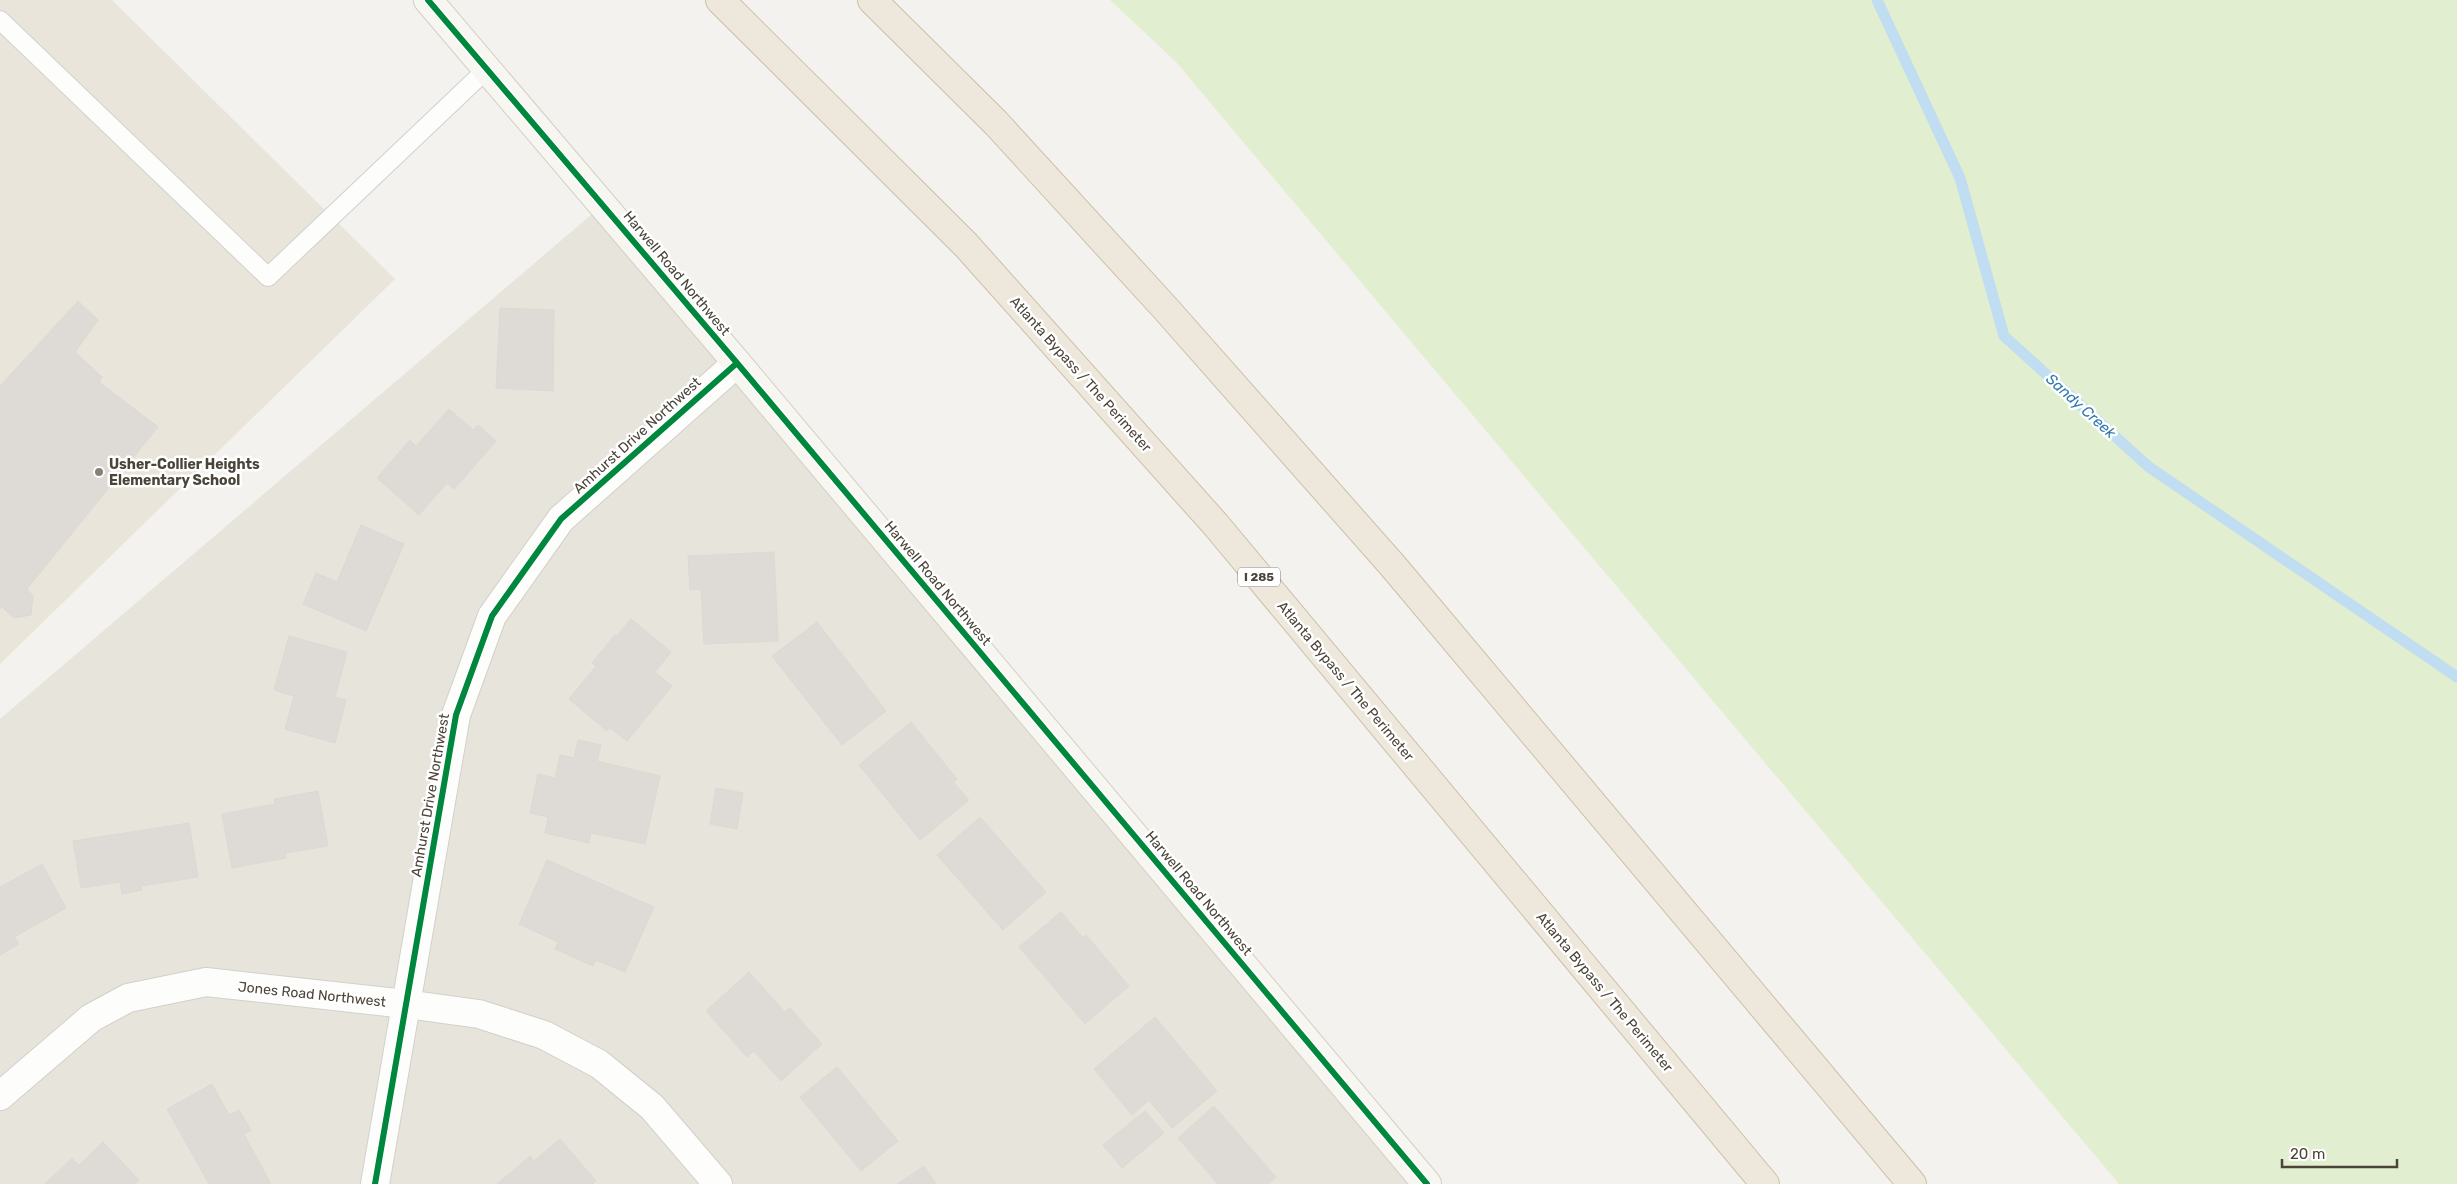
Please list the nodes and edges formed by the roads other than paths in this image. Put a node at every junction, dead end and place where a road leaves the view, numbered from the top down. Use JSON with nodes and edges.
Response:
{"nodes":[{"id":1,"x":428,"y":0,"type":"edge"},
{"id":2,"x":720,"y":0,"type":"edge"},
{"id":3,"x":872,"y":0,"type":"edge"},
{"id":4,"x":0,"y":20,"type":"edge"},
{"id":5,"x":487,"y":69,"type":"junction"},
{"id":6,"x":737,"y":363,"type":"junction"},
{"id":7,"x":406,"y":1004,"type":"junction"},
{"id":8,"x":0,"y":1096,"type":"edge"},
{"id":9,"x":375,"y":1184,"type":"edge"},
{"id":10,"x":718,"y":1184,"type":"edge"},
{"id":11,"x":1428,"y":1184,"type":"edge"},
{"id":12,"x":1765,"y":1184,"type":"edge"},
{"id":13,"x":1912,"y":1184,"type":"edge"}],
"edges":[{"from":1,"to":5,"type":"street","name":"Harwell Road Northwest"},
{"from":2,"to":12,"type":"highway","name":"Atlanta Bypass / The Perimeter","number":"I 285"},
{"from":3,"to":13,"type":"highway"},
{"from":4,"to":5,"type":"lane"},
{"from":5,"to":6,"type":"street","name":"Harwell Road Northwest"},
{"from":6,"to":7,"type":"street","name":"Amhurst Drive Northwest"},
{"from":6,"to":11,"type":"street","name":"Harwell Road Northwest"},
{"from":7,"to":8,"type":"street","name":"Jones Road Northwest"},
{"from":7,"to":9,"type":"street","name":"Amhurst Drive Northwest"},
{"from":7,"to":10,"type":"street","name":"Jones Road Northwest"}]}
